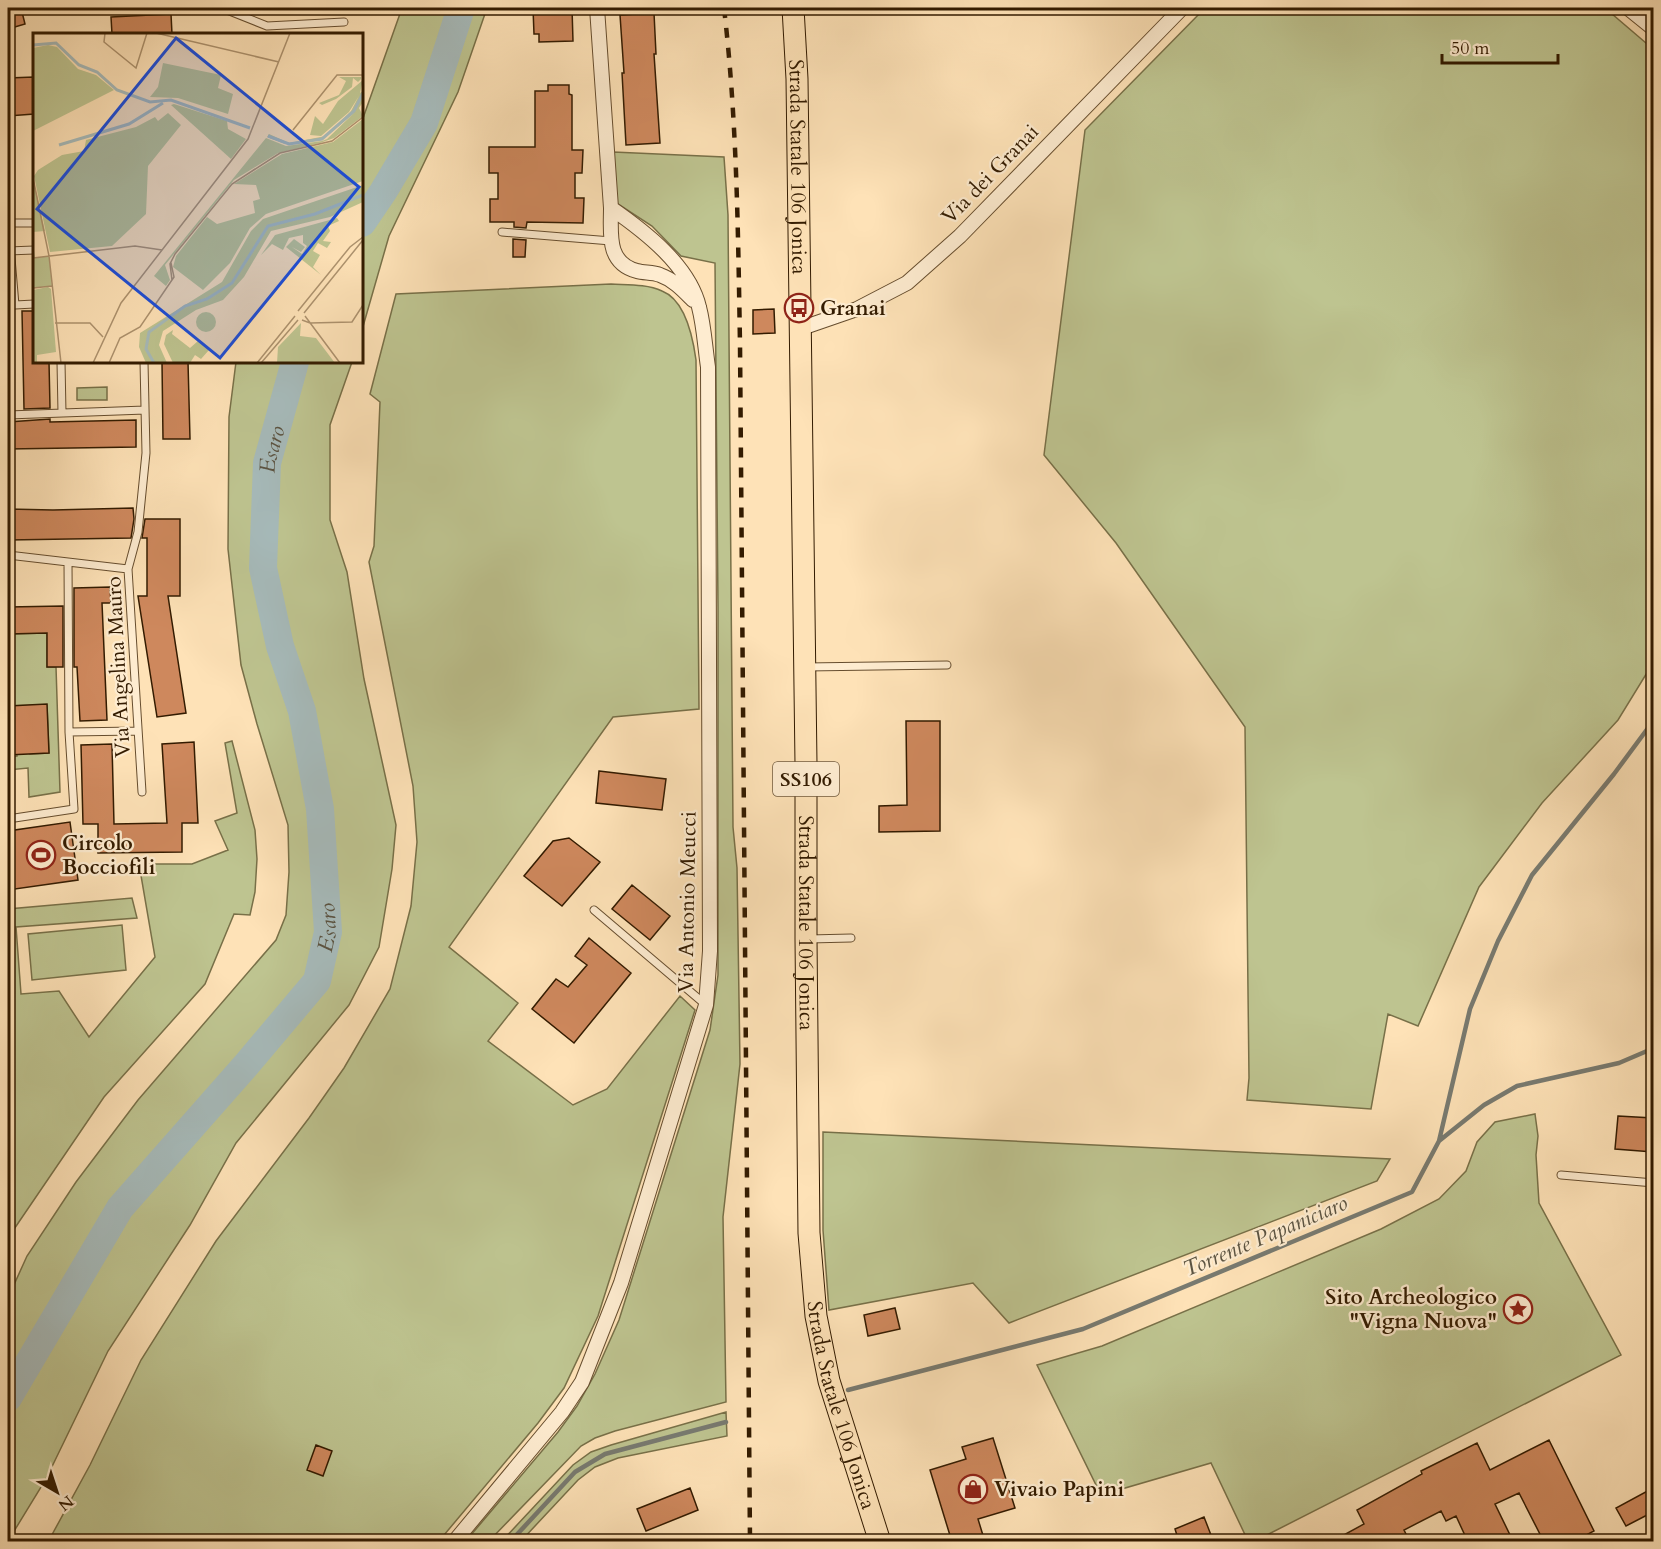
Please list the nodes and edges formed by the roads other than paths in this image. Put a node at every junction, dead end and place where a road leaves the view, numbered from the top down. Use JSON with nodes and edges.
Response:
{"nodes":[{"id":1,"x":222,"y":8,"type":"edge"},
{"id":2,"x":597,"y":8,"type":"edge"},
{"id":3,"x":793,"y":8,"type":"edge"},
{"id":4,"x":1182,"y":8,"type":"edge"},
{"id":5,"x":1628,"y":8,"type":"edge"},
{"id":6,"x":344,"y":22,"type":"dead end"},
{"id":7,"x":1653,"y":29,"type":"edge"},
{"id":8,"x":611,"y":208,"type":"junction"},
{"id":9,"x":8,"y":223,"type":"edge"},
{"id":10,"x":33,"y":223,"type":"edge"},
{"id":11,"x":502,"y":232,"type":"dead end"},
{"id":12,"x":611,"y":241,"type":"junction"},
{"id":13,"x":33,"y":250,"type":"edge"},
{"id":14,"x":9,"y":251,"type":"edge"},
{"id":15,"x":33,"y":304,"type":"edge"},
{"id":16,"x":11,"y":305,"type":"edge"},
{"id":17,"x":699,"y":305,"type":"junction"},
{"id":18,"x":799,"y":329,"type":"junction"},
{"id":19,"x":61,"y":363,"type":"edge"},
{"id":20,"x":144,"y":363,"type":"edge"},
{"id":21,"x":145,"y":410,"type":"junction"},
{"id":22,"x":62,"y":413,"type":"junction"},
{"id":23,"x":8,"y":415,"type":"edge"},
{"id":24,"x":8,"y":555,"type":"edge"},
{"id":25,"x":68,"y":562,"type":"junction"},
{"id":26,"x":128,"y":569,"type":"junction"},
{"id":27,"x":947,"y":664,"type":"dead end"},
{"id":28,"x":805,"y":668,"type":"junction"},
{"id":29,"x":137,"y":731,"type":"junction"},
{"id":30,"x":69,"y":732,"type":"junction"},
{"id":31,"x":142,"y":792,"type":"dead end"},
{"id":32,"x":8,"y":819,"type":"edge"},
{"id":33,"x":594,"y":910,"type":"dead end"},
{"id":34,"x":851,"y":938,"type":"dead end"},
{"id":35,"x":806,"y":939,"type":"junction"},
{"id":36,"x":706,"y":1005,"type":"junction"},
{"id":37,"x":1561,"y":1175,"type":"dead end"},
{"id":38,"x":1653,"y":1183,"type":"edge"},
{"id":39,"x":453,"y":1542,"type":"edge"},
{"id":40,"x":880,"y":1542,"type":"edge"}],
"edges":[{"from":1,"to":6,"type":"lane"},
{"from":2,"to":8,"type":"street"},
{"from":3,"to":18,"type":"main road","name":"Strada Statale 106 Jonica","number":"SS106"},
{"from":4,"to":18,"type":"street","name":"Via dei Granai"},
{"from":5,"to":7,"type":"street"},
{"from":8,"to":12,"type":"street"},
{"from":8,"to":17,"type":"street","name":"Via Antonio Meucci"},
{"from":9,"to":10,"type":"lane"},
{"from":9,"to":14,"type":"lane"},
{"from":11,"to":12,"type":"lane"},
{"from":12,"to":17,"type":"street"},
{"from":13,"to":14,"type":"lane"},
{"from":14,"to":16,"type":"lane"},
{"from":15,"to":16,"type":"lane"},
{"from":17,"to":36,"type":"street","name":"Via Antonio Meucci"},
{"from":18,"to":28,"type":"main road","name":"Strada Statale 106 Jonica","number":"SS106"},
{"from":19,"to":22,"type":"lane"},
{"from":20,"to":21,"type":"lane","name":"Via Angelina Mauro"},
{"from":21,"to":22,"type":"lane"},
{"from":21,"to":26,"type":"lane","name":"Via Angelina Mauro"},
{"from":22,"to":23,"type":"lane"},
{"from":24,"to":25,"type":"lane"},
{"from":25,"to":26,"type":"lane"},
{"from":25,"to":30,"type":"lane"},
{"from":26,"to":29,"type":"lane","name":"Via Angelina Mauro"},
{"from":27,"to":28,"type":"lane"},
{"from":28,"to":35,"type":"main road","name":"Strada Statale 106 Jonica","number":"SS106"},
{"from":29,"to":30,"type":"lane"},
{"from":29,"to":31,"type":"lane","name":"Via Angelina Mauro"},
{"from":30,"to":32,"type":"lane"},
{"from":33,"to":36,"type":"lane"},
{"from":34,"to":35,"type":"lane"},
{"from":35,"to":40,"type":"main road","name":"Strada Statale 106 Jonica","number":"SS106"},
{"from":36,"to":39,"type":"street","name":"Via Antonio Meucci"},
{"from":37,"to":38,"type":"lane"}]}
